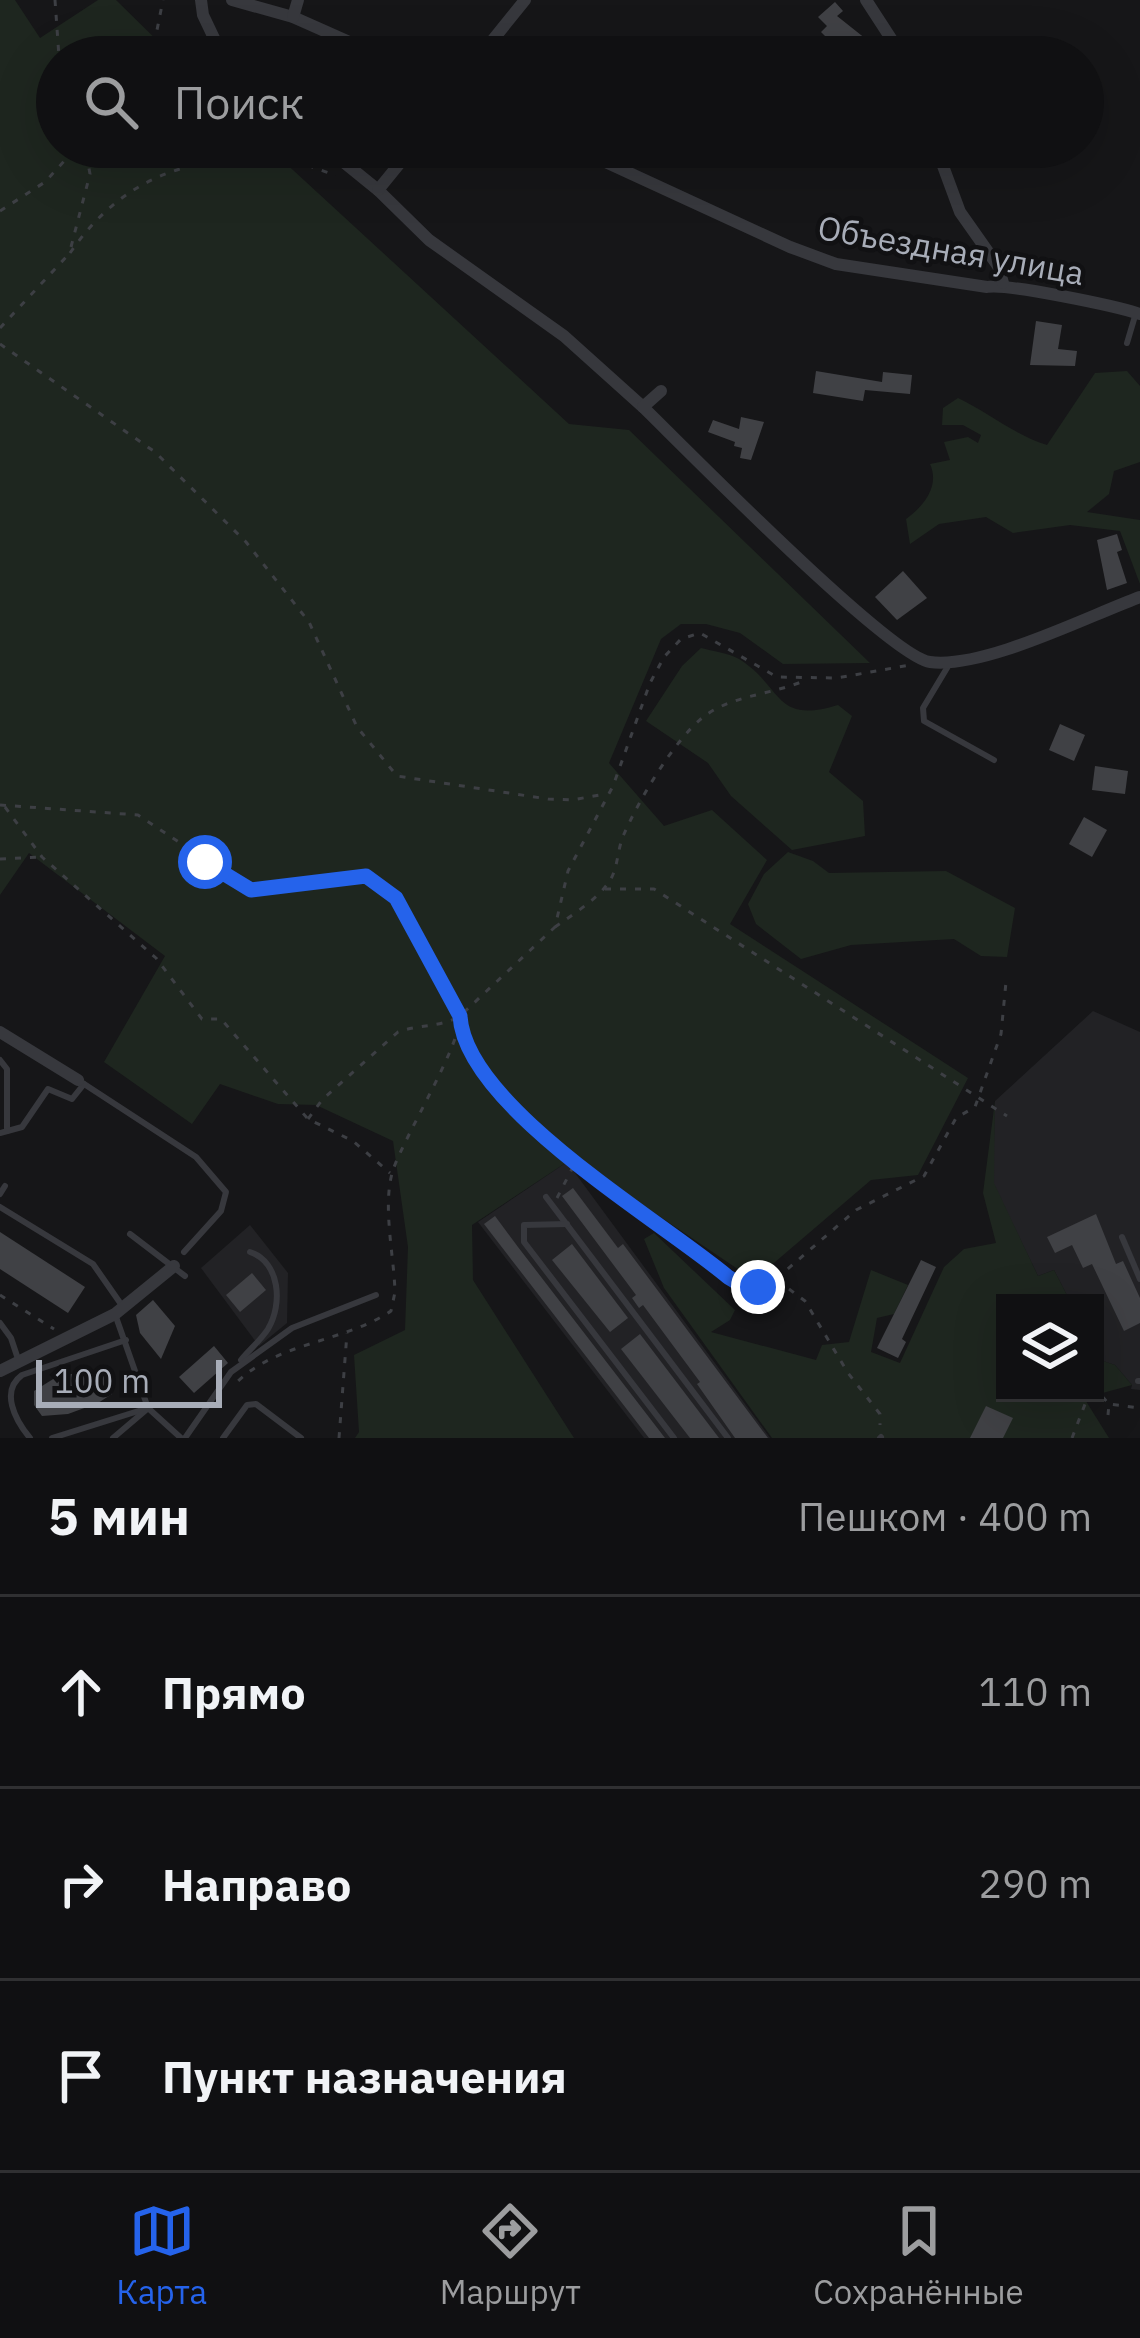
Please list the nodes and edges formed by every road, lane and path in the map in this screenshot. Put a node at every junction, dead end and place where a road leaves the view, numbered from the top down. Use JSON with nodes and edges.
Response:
{"nodes":[{"id":1,"x":55,"y":0,"type":"edge"},
{"id":2,"x":163,"y":0,"type":"edge"},
{"id":3,"x":201,"y":0,"type":"edge"},
{"id":4,"x":232,"y":0,"type":"edge"},
{"id":5,"x":298,"y":0,"type":"edge"},
{"id":6,"x":525,"y":0,"type":"edge"},
{"id":7,"x":866,"y":0,"type":"edge"},
{"id":8,"x":293,"y":17,"type":"junction"},
{"id":9,"x":58,"y":36,"type":"edge"},
{"id":10,"x":156,"y":36,"type":"edge"},
{"id":11,"x":212,"y":36,"type":"edge"},
{"id":12,"x":336,"y":36,"type":"edge"},
{"id":13,"x":496,"y":36,"type":"edge"},
{"id":14,"x":889,"y":36,"type":"edge"},
{"id":15,"x":58,"y":168,"type":"edge"},
{"id":16,"x":89,"y":168,"type":"edge"},
{"id":17,"x":179,"y":168,"type":"edge"},
{"id":18,"x":314,"y":168,"type":"edge"},
{"id":19,"x":352,"y":168,"type":"edge"},
{"id":20,"x":396,"y":168,"type":"edge"},
{"id":21,"x":618,"y":168,"type":"edge"},
{"id":22,"x":944,"y":168,"type":"edge"},
{"id":23,"x":362,"y":176,"type":"junction"},
{"id":24,"x":379,"y":190,"type":"junction"},
{"id":25,"x":0,"y":211,"type":"edge"},
{"id":26,"x":70,"y":253,"type":"junction"},
{"id":27,"x":1003,"y":284,"type":"junction"},
{"id":28,"x":1133,"y":312,"type":"edge"},
{"id":29,"x":0,"y":328,"type":"edge"},
{"id":30,"x":1127,"y":343,"type":"dead end"},
{"id":31,"x":0,"y":344,"type":"edge"},
{"id":32,"x":661,"y":391,"type":"dead end"},
{"id":33,"x":643,"y":407,"type":"junction"},
{"id":34,"x":1140,"y":597,"type":"edge"},
{"id":35,"x":914,"y":658,"type":"junction"},
{"id":36,"x":950,"y":663,"type":"junction"},
{"id":37,"x":807,"y":680,"type":"junction"},
{"id":38,"x":994,"y":760,"type":"dead end"},
{"id":39,"x":608,"y":793,"type":"junction"},
{"id":40,"x":3,"y":806,"type":"edge"},
{"id":41,"x":42,"y":857,"type":"junction"},
{"id":42,"x":0,"y":859,"type":"edge"},
{"id":43,"x":605,"y":889,"type":"junction"},
{"id":44,"x":555,"y":927,"type":"junction"},
{"id":45,"x":1006,"y":982,"type":"dead end"},
{"id":46,"x":460,"y":1016,"type":"junction"},
{"id":47,"x":461,"y":1031,"type":"junction"},
{"id":48,"x":0,"y":1032,"type":"edge"},
{"id":49,"x":0,"y":1060,"type":"edge"},
{"id":50,"x":81,"y":1082,"type":"junction"},
{"id":51,"x":978,"y":1099,"type":"junction"},
{"id":52,"x":1007,"y":1115,"type":"dead end"},
{"id":53,"x":308,"y":1119,"type":"junction"},
{"id":54,"x":4,"y":1133,"type":"edge"},
{"id":55,"x":575,"y":1162,"type":"junction"},
{"id":56,"x":5,"y":1186,"type":"dead end"},
{"id":57,"x":0,"y":1194,"type":"edge"},
{"id":58,"x":546,"y":1197,"type":"dead end"},
{"id":59,"x":553,"y":1206,"type":"junction"},
{"id":60,"x":0,"y":1208,"type":"edge"},
{"id":61,"x":567,"y":1224,"type":"junction"},
{"id":62,"x":130,"y":1234,"type":"dead end"},
{"id":63,"x":1122,"y":1238,"type":"dead end"},
{"id":64,"x":184,"y":1252,"type":"dead end"},
{"id":65,"x":250,"y":1252,"type":"dead end"},
{"id":66,"x":179,"y":1271,"type":"joint"},
{"id":67,"x":776,"y":1279,"type":"junction"},
{"id":68,"x":1140,"y":1279,"type":"edge"},
{"id":69,"x":0,"y":1295,"type":"edge"},
{"id":70,"x":376,"y":1295,"type":"dead end"},
{"id":71,"x":119,"y":1310,"type":"junction"},
{"id":72,"x":0,"y":1324,"type":"edge"},
{"id":73,"x":58,"y":1332,"type":"dead end"},
{"id":74,"x":347,"y":1334,"type":"dead end"},
{"id":75,"x":126,"y":1340,"type":"junction"},
{"id":76,"x":19,"y":1363,"type":"junction"},
{"id":77,"x":0,"y":1371,"type":"edge"},
{"id":78,"x":231,"y":1372,"type":"junction"},
{"id":79,"x":1109,"y":1404,"type":"junction"},
{"id":80,"x":148,"y":1408,"type":"junction"},
{"id":81,"x":1140,"y":1408,"type":"edge"},
{"id":82,"x":1108,"y":1415,"type":"dead end"},
{"id":83,"x":881,"y":1437,"type":"edge"},
{"id":84,"x":30,"y":1438,"type":"edge"},
{"id":85,"x":52,"y":1438,"type":"edge"},
{"id":86,"x":113,"y":1438,"type":"edge"},
{"id":87,"x":183,"y":1438,"type":"edge"},
{"id":88,"x":223,"y":1438,"type":"edge"},
{"id":89,"x":301,"y":1438,"type":"edge"},
{"id":90,"x":339,"y":1438,"type":"edge"},
{"id":91,"x":674,"y":1438,"type":"edge"},
{"id":92,"x":728,"y":1438,"type":"edge"},
{"id":93,"x":1072,"y":1438,"type":"edge"}],
"edges":[{"from":1,"to":9,"type":"path"},
{"from":2,"to":10,"type":"path"},
{"from":3,"to":11,"type":"street"},
{"from":4,"to":8,"type":"street"},
{"from":5,"to":8,"type":"street"},
{"from":6,"to":13,"type":"street"},
{"from":7,"to":14,"type":"street"},
{"from":8,"to":12,"type":"street"},
{"from":15,"to":25,"type":"path"},
{"from":16,"to":26,"type":"path"},
{"from":17,"to":26,"type":"path"},
{"from":18,"to":23,"type":"path"},
{"from":19,"to":23,"type":"street"},
{"from":20,"to":24,"type":"street"},
{"from":21,"to":27,"type":"street","name":"Объездная улица"},
{"from":22,"to":27,"type":"street"},
{"from":23,"to":24,"type":"street"},
{"from":24,"to":33,"type":"street"},
{"from":26,"to":29,"type":"path"},
{"from":27,"to":28,"type":"street","name":"Объездная улица"},
{"from":28,"to":30,"type":"lane"},
{"from":31,"to":39,"type":"path"},
{"from":32,"to":33,"type":"street"},
{"from":33,"to":35,"type":"street"},
{"from":34,"to":36,"type":"street"},
{"from":35,"to":36,"type":"street"},
{"from":35,"to":37,"type":"path"},
{"from":36,"to":38,"type":"lane"},
{"from":37,"to":39,"type":"path"},
{"from":37,"to":43,"type":"path"},
{"from":39,"to":44,"type":"path"},
{"from":40,"to":41,"type":"path"},
{"from":40,"to":46,"type":"path"},
{"from":41,"to":42,"type":"path"},
{"from":41,"to":53,"type":"path"},
{"from":43,"to":44,"type":"path"},
{"from":43,"to":51,"type":"path"},
{"from":44,"to":46,"type":"path"},
{"from":45,"to":51,"type":"path"},
{"from":46,"to":47,"type":"path"},
{"from":46,"to":53,"type":"path"},
{"from":47,"to":53,"type":"path"},
{"from":47,"to":55,"type":"path"},
{"from":48,"to":50,"type":"street"},
{"from":49,"to":54,"type":"lane"},
{"from":50,"to":54,"type":"lane"},
{"from":50,"to":64,"type":"lane"},
{"from":51,"to":52,"type":"path"},
{"from":51,"to":67,"type":"path"},
{"from":55,"to":59,"type":"path"},
{"from":55,"to":67,"type":"path"},
{"from":56,"to":57,"type":"lane"},
{"from":58,"to":59,"type":"lane"},
{"from":59,"to":61,"type":"lane"},
{"from":60,"to":71,"type":"lane"},
{"from":61,"to":91,"type":"lane"},
{"from":61,"to":92,"type":"lane"},
{"from":62,"to":66,"type":"lane"},
{"from":63,"to":68,"type":"lane"},
{"from":65,"to":78,"type":"lane"},
{"from":66,"to":71,"type":"street"},
{"from":67,"to":83,"type":"path"},
{"from":69,"to":73,"type":"path"},
{"from":70,"to":78,"type":"lane"},
{"from":71,"to":75,"type":"lane"},
{"from":71,"to":76,"type":"street"},
{"from":72,"to":76,"type":"lane"},
{"from":74,"to":90,"type":"path"},
{"from":75,"to":80,"type":"lane"},
{"from":75,"to":84,"type":"lane"},
{"from":76,"to":77,"type":"street"},
{"from":78,"to":87,"type":"lane"},
{"from":79,"to":81,"type":"path"},
{"from":79,"to":82,"type":"path"},
{"from":79,"to":93,"type":"path"},
{"from":80,"to":85,"type":"lane"},
{"from":80,"to":86,"type":"lane"},
{"from":80,"to":87,"type":"lane"},
{"from":88,"to":89,"type":"lane"}]}
